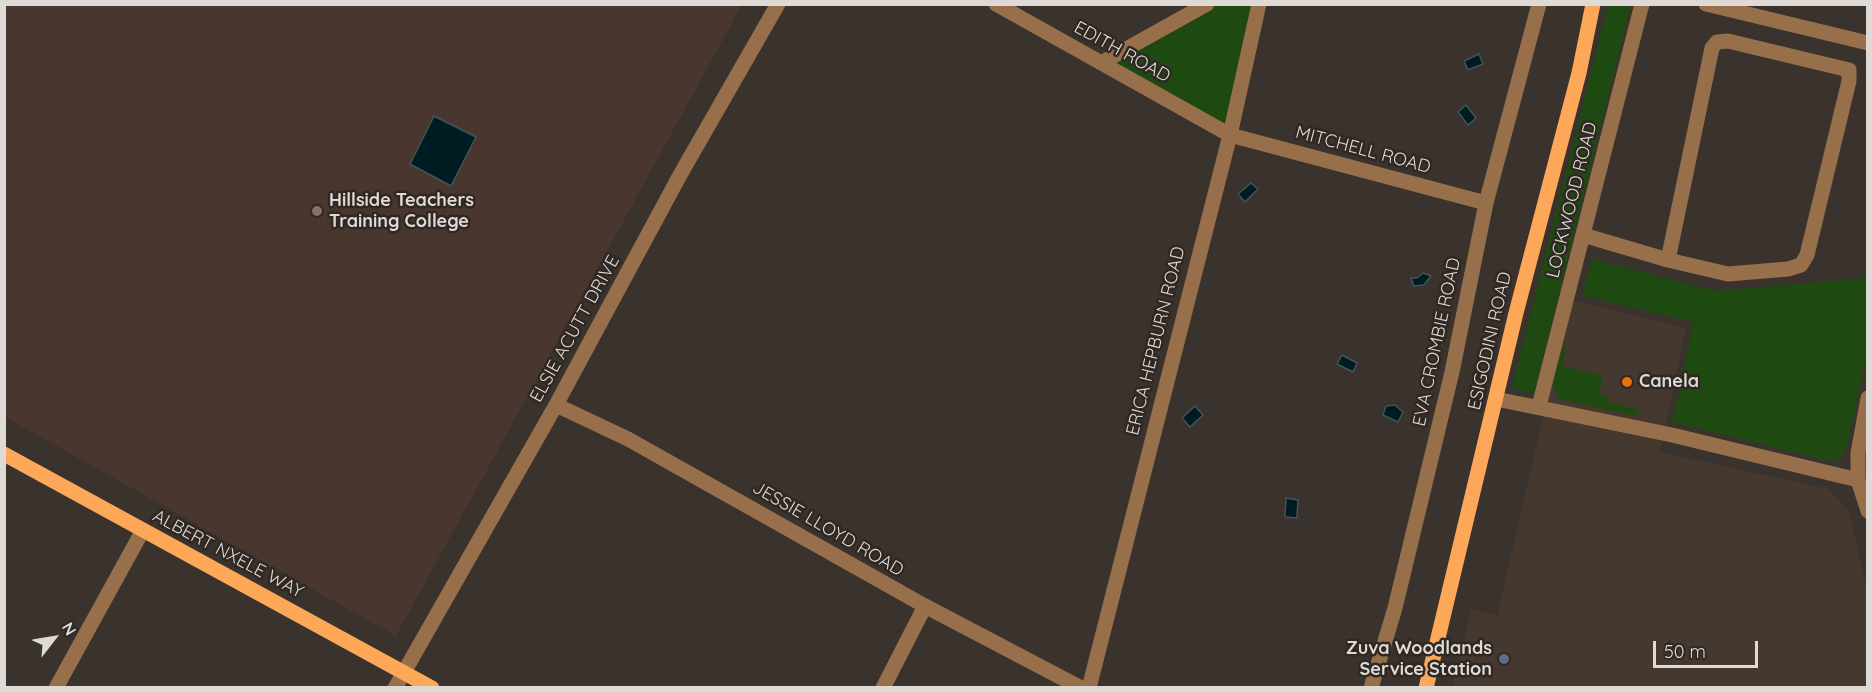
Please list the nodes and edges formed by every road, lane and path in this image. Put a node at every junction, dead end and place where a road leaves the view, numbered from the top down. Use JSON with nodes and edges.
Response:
{"nodes":[{"id":1,"x":778,"y":4,"type":"edge"},
{"id":2,"x":996,"y":4,"type":"edge"},
{"id":3,"x":1207,"y":4,"type":"edge"},
{"id":4,"x":1259,"y":4,"type":"edge"},
{"id":5,"x":1539,"y":4,"type":"edge"},
{"id":6,"x":1593,"y":4,"type":"edge"},
{"id":7,"x":1642,"y":4,"type":"edge"},
{"id":8,"x":1706,"y":4,"type":"edge"},
{"id":9,"x":1868,"y":43,"type":"edge"},
{"id":10,"x":1101,"y":63,"type":"junction"},
{"id":11,"x":1230,"y":135,"type":"junction"},
{"id":12,"x":1486,"y":203,"type":"junction"},
{"id":13,"x":1583,"y":235,"type":"junction"},
{"id":14,"x":1668,"y":260,"type":"junction"},
{"id":15,"x":1868,"y":398,"type":"edge"},
{"id":16,"x":1496,"y":399,"type":"junction"},
{"id":17,"x":556,"y":405,"type":"junction"},
{"id":18,"x":1539,"y":406,"type":"junction"},
{"id":19,"x":4,"y":454,"type":"edge"},
{"id":20,"x":1858,"y":480,"type":"junction"},
{"id":21,"x":1868,"y":511,"type":"edge"},
{"id":22,"x":143,"y":530,"type":"junction"},
{"id":23,"x":925,"y":606,"type":"junction"},
{"id":24,"x":404,"y":671,"type":"junction"},
{"id":25,"x":56,"y":687,"type":"edge"},
{"id":26,"x":395,"y":687,"type":"edge"},
{"id":27,"x":432,"y":687,"type":"edge"},
{"id":28,"x":883,"y":687,"type":"edge"},
{"id":29,"x":1081,"y":687,"type":"edge"},
{"id":30,"x":1089,"y":687,"type":"edge"},
{"id":31,"x":1371,"y":687,"type":"edge"},
{"id":32,"x":1426,"y":687,"type":"edge"}],
"edges":[{"from":1,"to":17,"type":"street","name":"ELSIE ACUTT DRIVE"},
{"from":2,"to":10,"type":"street","name":"EDITH ROAD"},
{"from":3,"to":10,"type":"street"},
{"from":4,"to":11,"type":"street","name":"ERICA HEPBURN ROAD"},
{"from":5,"to":12,"type":"street","name":"EVA CROMBIE ROAD"},
{"from":6,"to":16,"type":"main road","name":"ESIGODINI ROAD"},
{"from":7,"to":13,"type":"street","name":"LOCKWOOD ROAD"},
{"from":8,"to":9,"type":"street"},
{"from":10,"to":11,"type":"street","name":"EDITH ROAD"},
{"from":11,"to":12,"type":"street","name":"MITCHELL ROAD"},
{"from":11,"to":30,"type":"street","name":"ERICA HEPBURN ROAD"},
{"from":12,"to":31,"type":"street","name":"EVA CROMBIE ROAD"},
{"from":13,"to":14,"type":"street"},
{"from":13,"to":18,"type":"street","name":"LOCKWOOD ROAD"},
{"from":14,"to":14,"type":"street"},
{"from":15,"to":20,"type":"street"},
{"from":16,"to":18,"type":"street"},
{"from":16,"to":32,"type":"main road","name":"ESIGODINI ROAD"},
{"from":17,"to":23,"type":"street","name":"JESSIE LLOYD ROAD"},
{"from":17,"to":24,"type":"street","name":"ELSIE ACUTT DRIVE"},
{"from":18,"to":20,"type":"street"},
{"from":19,"to":22,"type":"main road","name":"ALBERT NXELE WAY"},
{"from":20,"to":21,"type":"street"},
{"from":22,"to":24,"type":"main road","name":"ALBERT NXELE WAY"},
{"from":22,"to":25,"type":"street"},
{"from":23,"to":28,"type":"street"},
{"from":23,"to":29,"type":"street","name":"JESSIE LLOYD ROAD"},
{"from":24,"to":26,"type":"street","name":"ELSIE ACUTT DRIVE"},
{"from":24,"to":27,"type":"main road","name":"ALBERT NXELE WAY"}]}
